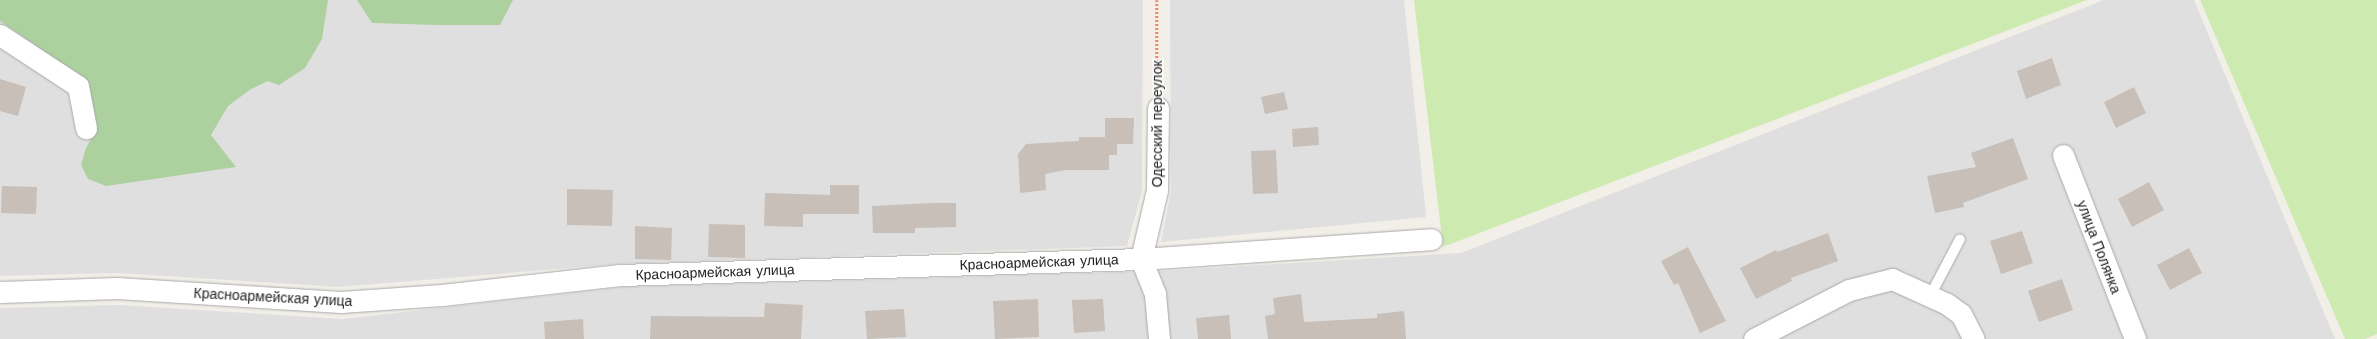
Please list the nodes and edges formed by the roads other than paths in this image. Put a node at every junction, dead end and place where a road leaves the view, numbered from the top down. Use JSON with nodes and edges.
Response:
{"nodes":[{"id":1,"x":0,"y":35,"type":"edge"},
{"id":2,"x":1158,"y":108,"type":"road end"},
{"id":3,"x":86,"y":128,"type":"dead end"},
{"id":4,"x":2063,"y":155,"type":"dead end"},
{"id":5,"x":1431,"y":239,"type":"dead end"},
{"id":6,"x":1960,"y":239,"type":"dead end"},
{"id":7,"x":1142,"y":259,"type":"junction"},
{"id":8,"x":0,"y":292,"type":"edge"},
{"id":9,"x":1930,"y":296,"type":"junction"},
{"id":10,"x":1159,"y":339,"type":"edge"},
{"id":11,"x":1754,"y":339,"type":"edge"},
{"id":12,"x":1974,"y":339,"type":"edge"},
{"id":13,"x":2136,"y":339,"type":"edge"}],
"edges":[{"from":1,"to":3,"type":"street"},
{"from":2,"to":7,"type":"street","name":"Одесский переулок"},
{"from":4,"to":13,"type":"street","name":"улица Полянка"},
{"from":5,"to":7,"type":"street","name":"Красноармейская улица"},
{"from":6,"to":9,"type":"lane"},
{"from":7,"to":8,"type":"street","name":"Красноармейская улица"},
{"from":7,"to":10,"type":"street"},
{"from":9,"to":11,"type":"street"},
{"from":9,"to":12,"type":"street"}]}
